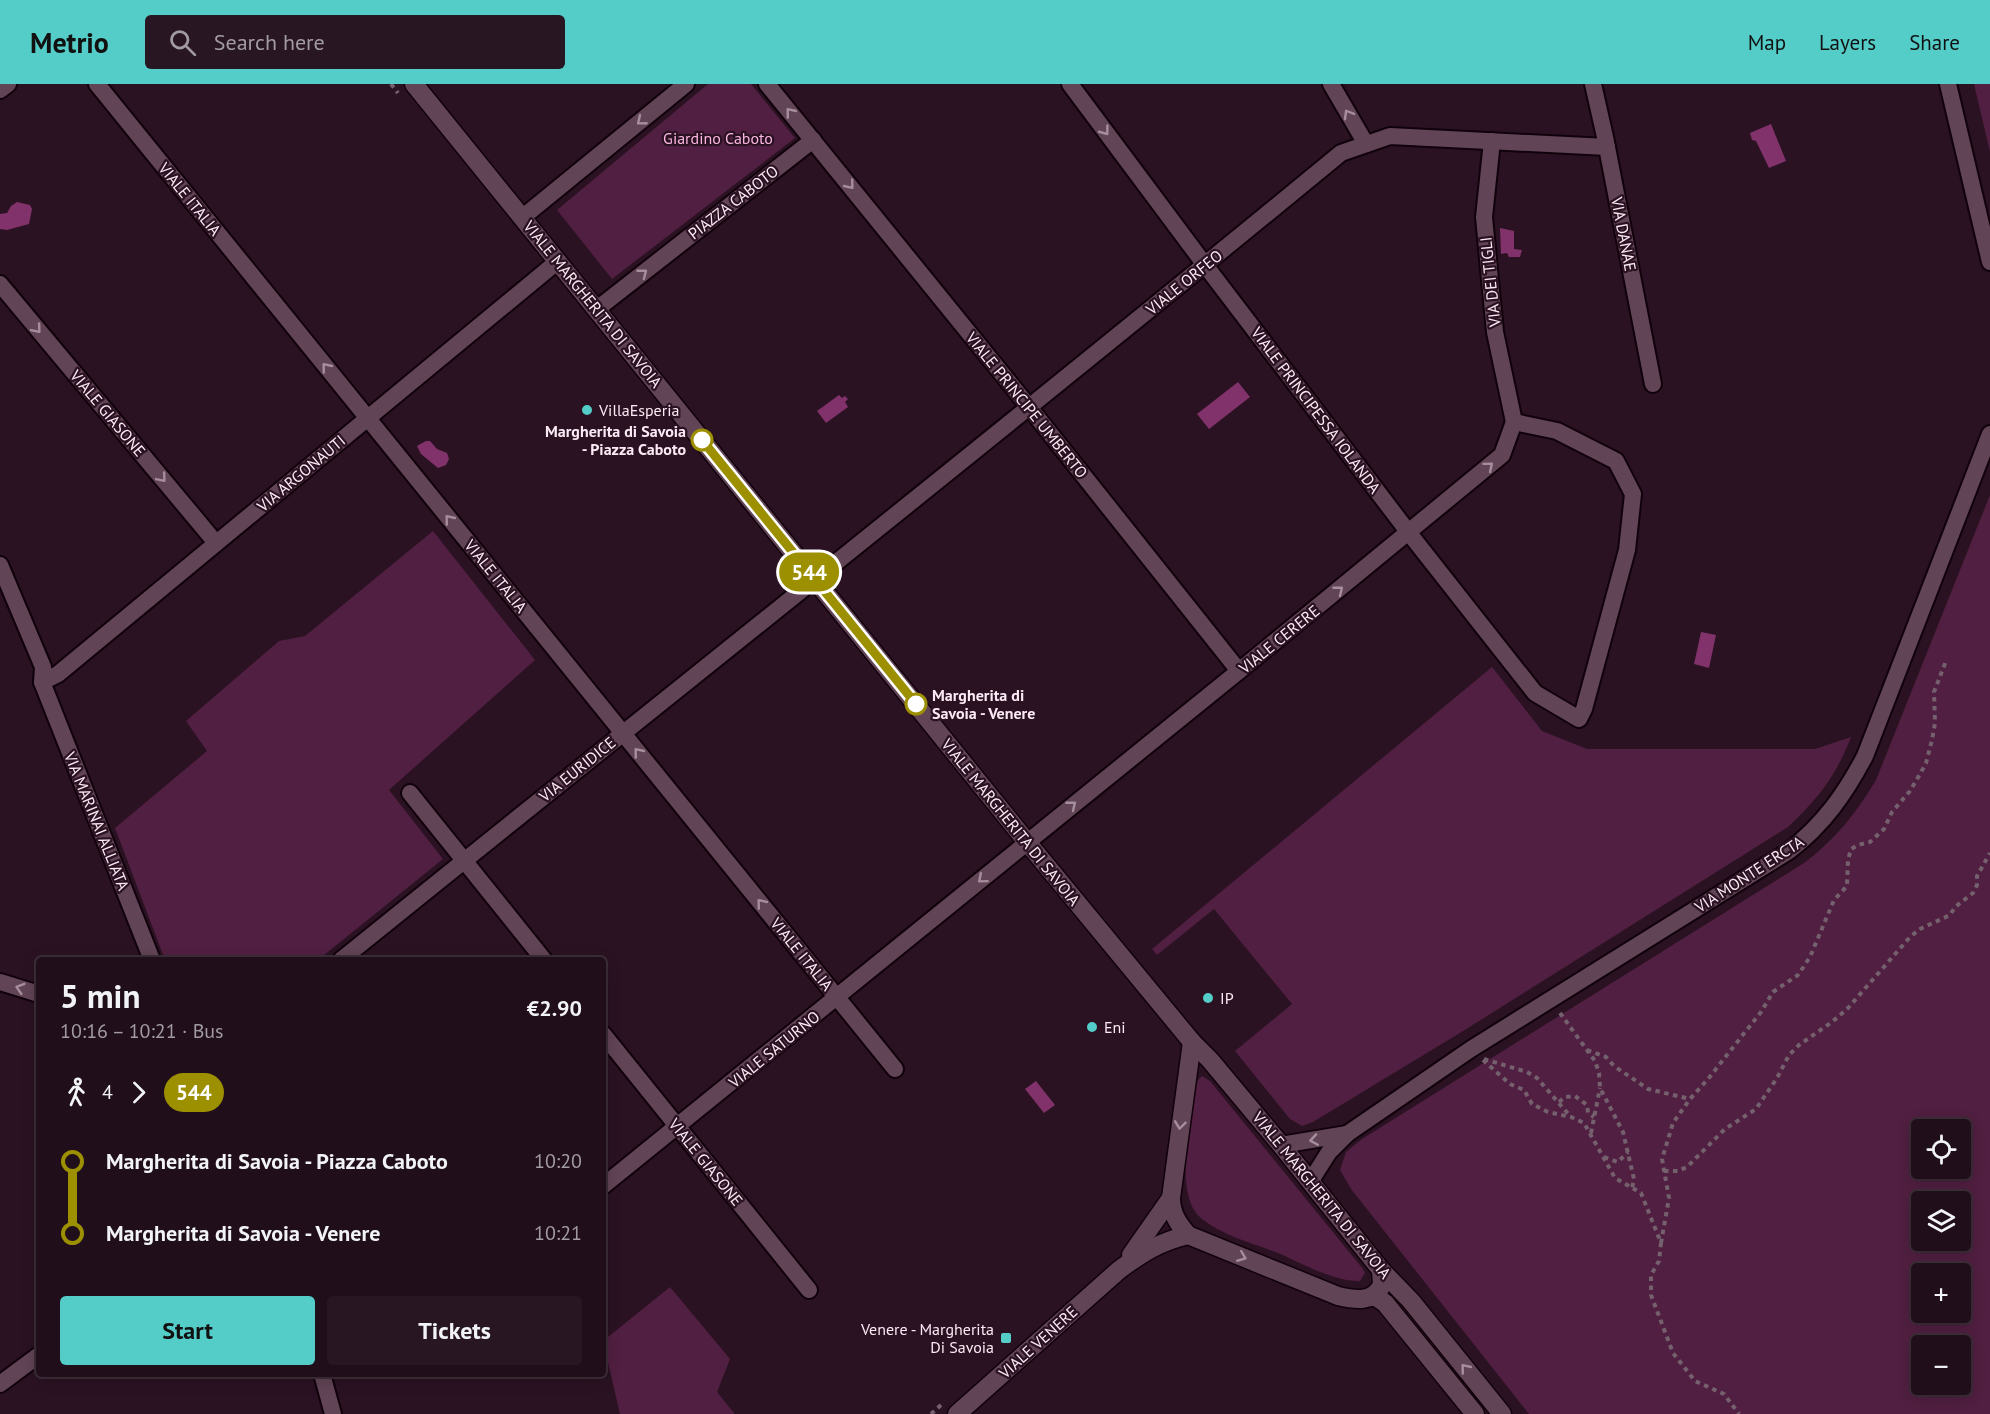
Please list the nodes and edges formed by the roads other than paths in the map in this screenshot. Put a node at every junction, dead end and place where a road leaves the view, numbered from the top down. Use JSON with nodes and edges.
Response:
{"nodes":[{"id":1,"x":8,"y":84,"type":"edge"},
{"id":2,"x":97,"y":84,"type":"edge"},
{"id":3,"x":414,"y":84,"type":"edge"},
{"id":4,"x":686,"y":84,"type":"edge"},
{"id":5,"x":1070,"y":84,"type":"edge"},
{"id":6,"x":1331,"y":84,"type":"edge"},
{"id":7,"x":1593,"y":84,"type":"edge"},
{"id":8,"x":1948,"y":84,"type":"edge"},
{"id":9,"x":775,"y":87,"type":"edge"},
{"id":10,"x":0,"y":90,"type":"edge"},
{"id":11,"x":813,"y":140,"type":"junction"},
{"id":12,"x":1492,"y":141,"type":"junction"},
{"id":13,"x":1366,"y":144,"type":"junction"},
{"id":14,"x":1607,"y":147,"type":"junction"},
{"id":15,"x":523,"y":217,"type":"junction"},
{"id":16,"x":558,"y":261,"type":"junction"},
{"id":17,"x":1990,"y":262,"type":"edge"},
{"id":18,"x":1205,"y":265,"type":"junction"},
{"id":19,"x":0,"y":284,"type":"edge"},
{"id":20,"x":597,"y":309,"type":"junction"},
{"id":21,"x":1653,"y":384,"type":"dead end"},
{"id":22,"x":1029,"y":407,"type":"junction"},
{"id":23,"x":368,"y":418,"type":"junction"},
{"id":24,"x":1514,"y":422,"type":"junction"},
{"id":25,"x":1990,"y":434,"type":"edge"},
{"id":26,"x":1409,"y":532,"type":"junction"},
{"id":27,"x":216,"y":543,"type":"junction"},
{"id":28,"x":1,"y":570,"type":"edge"},
{"id":29,"x":816,"y":580,"type":"junction"},
{"id":30,"x":1239,"y":671,"type":"junction"},
{"id":31,"x":42,"y":682,"type":"junction"},
{"id":32,"x":623,"y":733,"type":"junction"},
{"id":33,"x":410,"y":793,"type":"dead end"},
{"id":34,"x":1027,"y":842,"type":"junction"},
{"id":35,"x":464,"y":861,"type":"junction"},
{"id":36,"x":151,"y":957,"type":"edge"},
{"id":37,"x":345,"y":957,"type":"edge"},
{"id":38,"x":542,"y":957,"type":"edge"},
{"id":39,"x":0,"y":982,"type":"edge"},
{"id":40,"x":36,"y":993,"type":"edge"},
{"id":41,"x":837,"y":998,"type":"junction"},
{"id":42,"x":606,"y":1038,"type":"edge"},
{"id":43,"x":1192,"y":1042,"type":"junction"},
{"id":44,"x":1210,"y":1060,"type":"junction"},
{"id":45,"x":1188,"y":1067,"type":"junction"},
{"id":46,"x":895,"y":1069,"type":"dead end"},
{"id":47,"x":677,"y":1127,"type":"junction"},
{"id":48,"x":1347,"y":1134,"type":"junction"},
{"id":49,"x":1281,"y":1145,"type":"junction"},
{"id":50,"x":1310,"y":1182,"type":"junction"},
{"id":51,"x":606,"y":1184,"type":"edge"},
{"id":52,"x":1171,"y":1198,"type":"junction"},
{"id":53,"x":1188,"y":1235,"type":"junction"},
{"id":54,"x":1119,"y":1270,"type":"junction"},
{"id":55,"x":1381,"y":1270,"type":"junction"},
{"id":56,"x":809,"y":1290,"type":"dead end"},
{"id":57,"x":1371,"y":1297,"type":"junction"},
{"id":58,"x":36,"y":1357,"type":"edge"},
{"id":59,"x":323,"y":1377,"type":"edge"},
{"id":60,"x":0,"y":1384,"type":"edge"},
{"id":61,"x":333,"y":1414,"type":"edge"},
{"id":62,"x":957,"y":1414,"type":"edge"},
{"id":63,"x":1475,"y":1414,"type":"edge"},
{"id":64,"x":1502,"y":1414,"type":"edge"}],
"edges":[{"from":1,"to":10,"type":"street"},
{"from":23,"to":2,"type":"street","name":"VIALE ITALIA","one_way":true},
{"from":3,"to":15,"type":"street","name":"VIALE MARGHERITA DI SAVOIA"},
{"from":4,"to":15,"type":"street","one_way":true},
{"from":5,"to":18,"type":"street","name":"VIALE PRINCIPESSA IOLANDA","one_way":true},
{"from":13,"to":6,"type":"street","one_way":true},
{"from":7,"to":14,"type":"street","name":"VIA DANAE"},
{"from":8,"to":17,"type":"street"},
{"from":11,"to":9,"type":"street","one_way":true},
{"from":20,"to":11,"type":"street","name":"PIAZZA CABOTO","one_way":true},
{"from":11,"to":22,"type":"street","name":"VIALE PRINCIPE UMBERTO","one_way":true},
{"from":12,"to":13,"type":"street","name":"VIALE ORFEO"},
{"from":12,"to":14,"type":"street","name":"VIALE ORFEO"},
{"from":12,"to":24,"type":"street","name":"VIA DEI TIGLI"},
{"from":13,"to":18,"type":"street","name":"VIALE ORFEO"},
{"from":14,"to":21,"type":"street","name":"VIA DANAE"},
{"from":15,"to":16,"type":"street","name":"VIALE MARGHERITA DI SAVOIA"},
{"from":16,"to":20,"type":"street","name":"VIALE MARGHERITA DI SAVOIA"},
{"from":16,"to":23,"type":"street","name":"VIA ARGONAUTI"},
{"from":18,"to":22,"type":"street","name":"VIALE ORFEO"},
{"from":18,"to":26,"type":"street","name":"VIALE PRINCIPESSA IOLANDA"},
{"from":19,"to":27,"type":"street","name":"VIALE GIASONE","one_way":true},
{"from":20,"to":29,"type":"street","name":"VIALE MARGHERITA DI SAVOIA"},
{"from":22,"to":29,"type":"street","name":"VIALE ORFEO"},
{"from":22,"to":30,"type":"street","name":"VIALE PRINCIPE UMBERTO"},
{"from":23,"to":27,"type":"street","name":"VIA ARGONAUTI"},
{"from":32,"to":23,"type":"street","name":"VIALE ITALIA","one_way":true},
{"from":26,"to":24,"type":"street","name":"VIALE CERERE","one_way":true},
{"from":24,"to":26,"type":"street","name":"VIALE PRINCIPESSA IOLANDA"},
{"from":25,"to":48,"type":"street","name":"VIA MONTE ERCTA"},
{"from":30,"to":26,"type":"street","name":"VIALE CERERE","one_way":true},
{"from":27,"to":31,"type":"street","name":"VIA ARGONAUTI"},
{"from":28,"to":31,"type":"street","name":"VIA MARINAI ALLIATA"},
{"from":29,"to":32,"type":"street","name":"VIA EURIDICE"},
{"from":29,"to":34,"type":"street","name":"VIALE MARGHERITA DI SAVOIA"},
{"from":34,"to":30,"type":"street","name":"VIALE CERERE","one_way":true},
{"from":31,"to":36,"type":"street","name":"VIA MARINAI ALLIATA"},
{"from":32,"to":35,"type":"street","name":"VIA EURIDICE"},
{"from":41,"to":32,"type":"street","name":"VIALE ITALIA","one_way":true},
{"from":33,"to":35,"type":"street"},
{"from":34,"to":41,"type":"street","name":"VIALE SATURNO","one_way":true},
{"from":34,"to":43,"type":"street","name":"VIALE MARGHERITA DI SAVOIA"},
{"from":35,"to":37,"type":"street","name":"VIA EURIDICE"},
{"from":35,"to":38,"type":"street"},
{"from":40,"to":39,"type":"street","one_way":true},
{"from":41,"to":46,"type":"street","name":"VIALE ITALIA"},
{"from":41,"to":47,"type":"street","name":"VIALE SATURNO"},
{"from":42,"to":47,"type":"street","name":"VIALE GIASONE"},
{"from":43,"to":44,"type":"street","name":"VIALE MARGHERITA DI SAVOIA"},
{"from":43,"to":45,"type":"street"},
{"from":44,"to":45,"type":"street"},
{"from":44,"to":49,"type":"street","name":"VIALE MARGHERITA DI SAVOIA"},
{"from":45,"to":52,"type":"street","one_way":true},
{"from":47,"to":51,"type":"street","name":"VIALE SATURNO"},
{"from":47,"to":56,"type":"street","name":"VIALE GIASONE"},
{"from":48,"to":49,"type":"street","one_way":true},
{"from":48,"to":50,"type":"street"},
{"from":49,"to":50,"type":"street","name":"VIALE MARGHERITA DI SAVOIA"},
{"from":50,"to":55,"type":"street","name":"VIALE MARGHERITA DI SAVOIA"},
{"from":52,"to":53,"type":"street"},
{"from":52,"to":54,"type":"street"},
{"from":53,"to":54,"type":"street"},
{"from":53,"to":57,"type":"street","one_way":true},
{"from":54,"to":62,"type":"street","name":"VIALE VENERE"},
{"from":55,"to":57,"type":"street"},
{"from":64,"to":55,"type":"street","name":"VIALE MARGHERITA DI SAVOIA","one_way":true},
{"from":57,"to":63,"type":"street","name":"VIALE MARGHERITA DI SAVOIA"},
{"from":58,"to":60,"type":"street"},
{"from":59,"to":61,"type":"street"}]}
